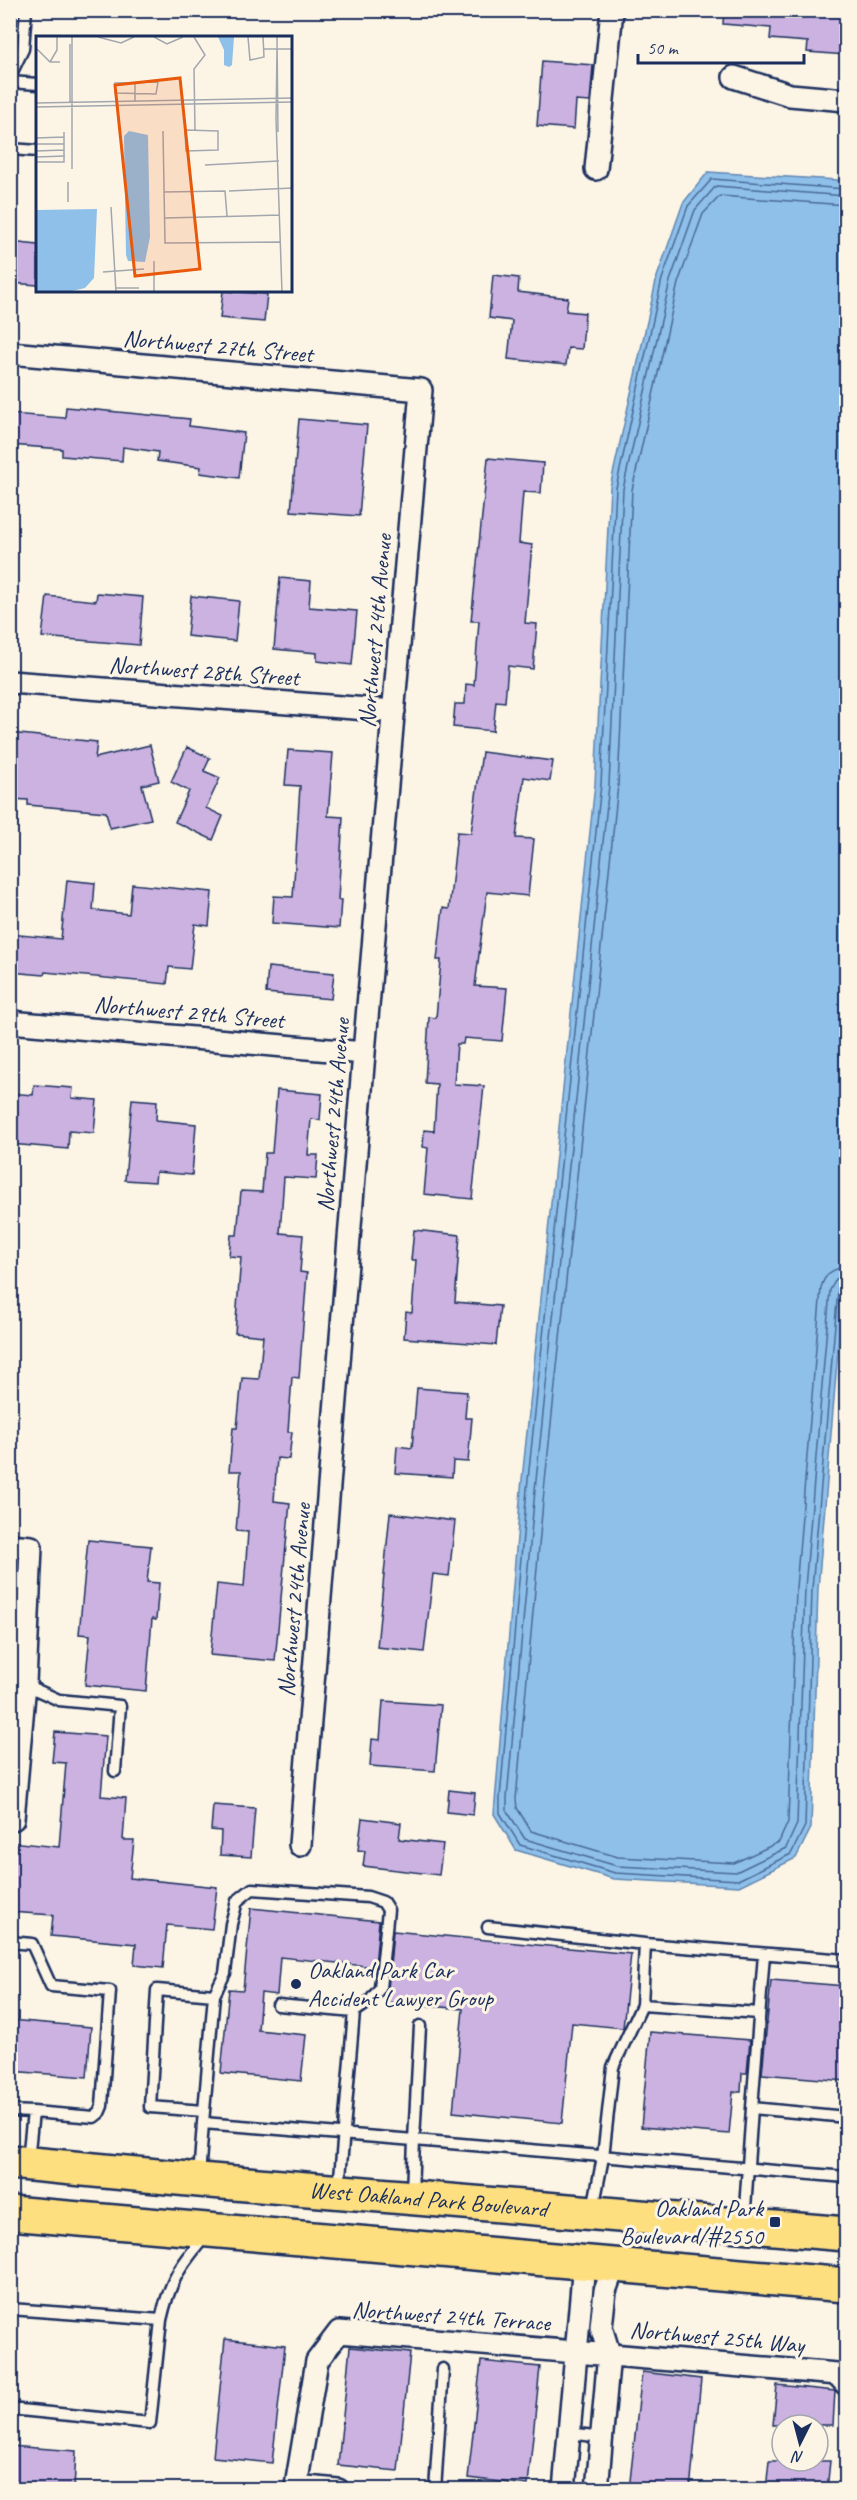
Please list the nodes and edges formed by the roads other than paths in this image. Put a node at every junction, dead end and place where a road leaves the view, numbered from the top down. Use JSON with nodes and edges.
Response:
{"nodes":[{"id":1,"x":26,"y":10,"type":"edge"},
{"id":2,"x":612,"y":10,"type":"edge"},
{"id":3,"x":10,"y":76,"type":"edge"},
{"id":4,"x":734,"y":77,"type":"dead end"},
{"id":5,"x":10,"y":82,"type":"edge"},
{"id":6,"x":36,"y":84,"type":"edge"},
{"id":7,"x":846,"y":100,"type":"edge"},
{"id":8,"x":10,"y":149,"type":"edge"},
{"id":9,"x":36,"y":151,"type":"edge"},
{"id":10,"x":596,"y":169,"type":"dead end"},
{"id":11,"x":10,"y":353,"type":"edge"},
{"id":12,"x":421,"y":390,"type":"joint"},
{"id":13,"x":10,"y":682,"type":"edge"},
{"id":14,"x":394,"y":711,"type":"junction"},
{"id":15,"x":10,"y":1022,"type":"edge"},
{"id":16,"x":364,"y":1053,"type":"junction"},
{"id":17,"x":21,"y":1546,"type":"edge"},
{"id":18,"x":18,"y":1680,"type":"edge"},
{"id":19,"x":115,"y":1771,"type":"dead end"},
{"id":20,"x":12,"y":1819,"type":"edge"},
{"id":21,"x":300,"y":1845,"type":"dead end"},
{"id":22,"x":489,"y":1927,"type":"dead end"},
{"id":23,"x":10,"y":1942,"type":"edge"},
{"id":24,"x":645,"y":1944,"type":"junction"},
{"id":25,"x":764,"y":1954,"type":"junction"},
{"id":26,"x":846,"y":1960,"type":"edge"},
{"id":27,"x":214,"y":1995,"type":"junction"},
{"id":28,"x":642,"y":2005,"type":"junction"},
{"id":29,"x":278,"y":2006,"type":"dead end"},
{"id":30,"x":354,"y":2012,"type":"junction"},
{"id":31,"x":759,"y":2013,"type":"junction"},
{"id":32,"x":420,"y":2026,"type":"dead end"},
{"id":33,"x":752,"y":2108,"type":"junction"},
{"id":34,"x":10,"y":2110,"type":"edge"},
{"id":35,"x":204,"y":2111,"type":"junction"},
{"id":36,"x":33,"y":2112,"type":"junction"},
{"id":37,"x":846,"y":2117,"type":"edge"},
{"id":38,"x":203,"y":2123,"type":"junction"},
{"id":39,"x":343,"y":2134,"type":"junction"},
{"id":40,"x":414,"y":2140,"type":"junction"},
{"id":41,"x":603,"y":2157,"type":"junction"},
{"id":42,"x":19,"y":2163,"type":"edge"},
{"id":43,"x":747,"y":2169,"type":"junction"},
{"id":44,"x":846,"y":2177,"type":"edge"},
{"id":45,"x":199,"y":2181,"type":"junction"},
{"id":46,"x":339,"y":2192,"type":"junction"},
{"id":47,"x":411,"y":2198,"type":"junction"},
{"id":48,"x":593,"y":2212,"type":"junction"},
{"id":49,"x":10,"y":2213,"type":"edge"},
{"id":50,"x":655,"y":2219,"type":"junction"},
{"id":51,"x":744,"y":2226,"type":"junction"},
{"id":52,"x":209,"y":2231,"type":"junction"},
{"id":53,"x":846,"y":2234,"type":"edge"},
{"id":54,"x":533,"y":2258,"type":"junction"},
{"id":55,"x":599,"y":2264,"type":"junction"},
{"id":56,"x":846,"y":2285,"type":"edge"},
{"id":57,"x":10,"y":2309,"type":"edge"},
{"id":58,"x":161,"y":2320,"type":"junction"},
{"id":59,"x":577,"y":2352,"type":"junction"},
{"id":60,"x":609,"y":2353,"type":"junction"},
{"id":61,"x":443,"y":2369,"type":"dead end"},
{"id":62,"x":846,"y":2385,"type":"edge"},
{"id":63,"x":10,"y":2409,"type":"edge"},
{"id":64,"x":568,"y":2433,"type":"junction"},
{"id":65,"x":603,"y":2437,"type":"junction"},
{"id":66,"x":338,"y":2490,"type":"edge"},
{"id":67,"x":435,"y":2490,"type":"edge"},
{"id":68,"x":564,"y":2490,"type":"edge"},
{"id":69,"x":597,"y":2490,"type":"edge"}],
"edges":[{"from":1,"to":3,"type":"lane"},
{"from":2,"to":10,"type":"street"},
{"from":4,"to":7,"type":"street"},
{"from":5,"to":6,"type":"lane"},
{"from":8,"to":9,"type":"lane"},
{"from":11,"to":12,"type":"street","name":"Northwest 27th Street"},
{"from":12,"to":14,"type":"street","name":"Northwest 24th Avenue"},
{"from":13,"to":14,"type":"street","name":"Northwest 28th Street"},
{"from":14,"to":16,"type":"street","name":"Northwest 24th Avenue"},
{"from":15,"to":16,"type":"street","name":"Northwest 29th Street"},
{"from":16,"to":21,"type":"street","name":"Northwest 24th Avenue"},
{"from":17,"to":18,"type":"street"},
{"from":18,"to":19,"type":"lane"},
{"from":18,"to":20,"type":"street"},
{"from":22,"to":24,"type":"lane"},
{"from":23,"to":36,"type":"lane"},
{"from":24,"to":25,"type":"lane"},
{"from":24,"to":28,"type":"lane"},
{"from":25,"to":26,"type":"lane"},
{"from":25,"to":31,"type":"lane"},
{"from":27,"to":30,"type":"lane"},
{"from":27,"to":35,"type":"lane"},
{"from":27,"to":35,"type":"lane"},
{"from":28,"to":31,"type":"lane"},
{"from":28,"to":41,"type":"lane"},
{"from":29,"to":30,"type":"lane"},
{"from":30,"to":39,"type":"lane"},
{"from":31,"to":33,"type":"lane"},
{"from":32,"to":40,"type":"lane"},
{"from":33,"to":37,"type":"lane"},
{"from":33,"to":43,"type":"lane"},
{"from":34,"to":36,"type":"lane"},
{"from":35,"to":38,"type":"lane"},
{"from":36,"to":42,"type":"lane"},
{"from":38,"to":39,"type":"lane"},
{"from":38,"to":45,"type":"lane"},
{"from":39,"to":40,"type":"lane"},
{"from":39,"to":46,"type":"lane"},
{"from":40,"to":41,"type":"lane"},
{"from":40,"to":47,"type":"lane"},
{"from":41,"to":43,"type":"lane"},
{"from":41,"to":48,"type":"lane"},
{"from":42,"to":45,"type":"main road","name":"West Oakland Park Boulevard"},
{"from":43,"to":44,"type":"lane"},
{"from":43,"to":51,"type":"lane"},
{"from":45,"to":46,"type":"main road","name":"West Oakland Park Boulevard"},
{"from":46,"to":47,"type":"main road","name":"West Oakland Park Boulevard"},
{"from":47,"to":48,"type":"main road","name":"West Oakland Park Boulevard"},
{"from":48,"to":50,"type":"main road","name":"West Oakland Park Boulevard"},
{"from":48,"to":54,"type":"main road"},
{"from":49,"to":52,"type":"main road","name":"West Oakland Park Boulevard"},
{"from":50,"to":51,"type":"main road","name":"West Oakland Park Boulevard"},
{"from":50,"to":55,"type":"main road"},
{"from":51,"to":53,"type":"main road","name":"West Oakland Park Boulevard"},
{"from":52,"to":54,"type":"main road","name":"West Oakland Park Boulevard"},
{"from":52,"to":58,"type":"lane"},
{"from":54,"to":55,"type":"main road","name":"West Oakland Park Boulevard"},
{"from":55,"to":56,"type":"main road","name":"West Oakland Park Boulevard"},
{"from":55,"to":59,"type":"street"},
{"from":55,"to":60,"type":"street"},
{"from":57,"to":58,"type":"lane"},
{"from":58,"to":63,"type":"lane"},
{"from":59,"to":60,"type":"street","name":"Northwest 25th Way"},
{"from":59,"to":64,"type":"street"},
{"from":59,"to":66,"type":"street","name":"Northwest 24th Terrace"},
{"from":60,"to":62,"type":"street","name":"Northwest 25th Way"},
{"from":60,"to":65,"type":"street"},
{"from":61,"to":67,"type":"lane"},
{"from":64,"to":65,"type":"lane"},
{"from":64,"to":68,"type":"street"},
{"from":65,"to":69,"type":"street"}]}
